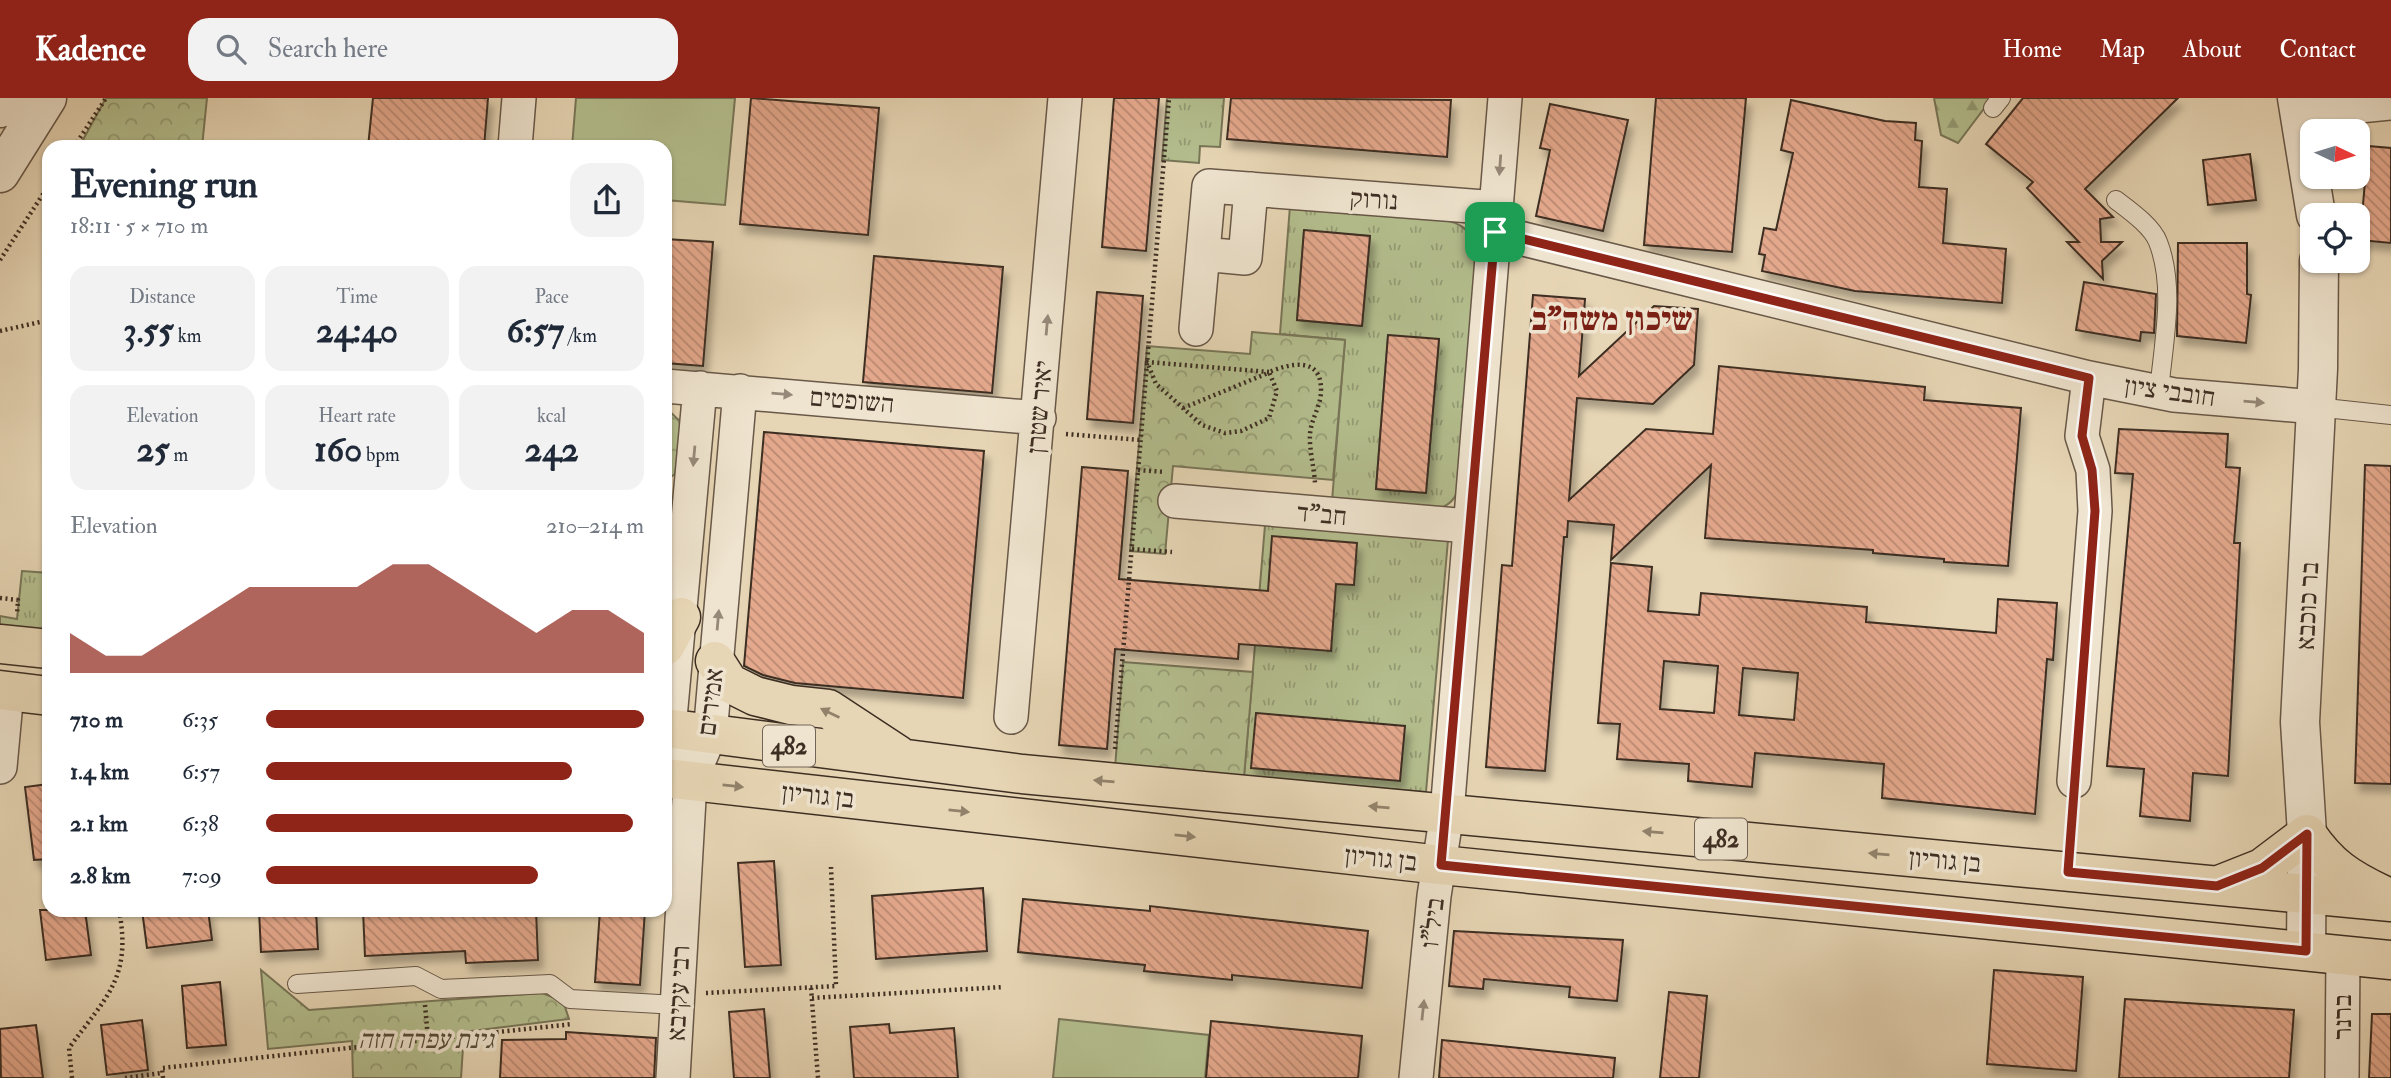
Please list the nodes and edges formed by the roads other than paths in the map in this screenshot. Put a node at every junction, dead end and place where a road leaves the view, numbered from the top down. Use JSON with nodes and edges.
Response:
{"nodes":[{"id":1,"x":6,"y":98,"type":"edge"},
{"id":2,"x":47,"y":98,"type":"edge"},
{"id":3,"x":519,"y":98,"type":"edge"},
{"id":4,"x":1065,"y":98,"type":"edge"},
{"id":5,"x":1506,"y":98,"type":"edge"},
{"id":6,"x":2391,"y":103,"type":"edge"},
{"id":7,"x":2298,"y":105,"type":"edge"},
{"id":8,"x":0,"y":108,"type":"edge"},
{"id":9,"x":516,"y":140,"type":"edge"},
{"id":10,"x":0,"y":173,"type":"edge"},
{"id":11,"x":2116,"y":200,"type":"dead end"},
{"id":12,"x":2314,"y":203,"type":"edge"},
{"id":13,"x":1496,"y":220,"type":"junction"},
{"id":14,"x":2319,"y":273,"type":"edge"},
{"id":15,"x":1196,"y":329,"type":"dead end"},
{"id":16,"x":2089,"y":378,"type":"junction"},
{"id":17,"x":672,"y":386,"type":"edge"},
{"id":18,"x":700,"y":388,"type":"junction"},
{"id":19,"x":740,"y":391,"type":"junction"},
{"id":20,"x":2159,"y":392,"type":"junction"},
{"id":21,"x":2316,"y":407,"type":"junction"},
{"id":22,"x":2391,"y":415,"type":"edge"},
{"id":23,"x":1039,"y":418,"type":"junction"},
{"id":24,"x":1176,"y":487,"type":"road end"},
{"id":25,"x":1469,"y":526,"type":"junction"},
{"id":26,"x":8,"y":631,"type":"edge"},
{"id":27,"x":673,"y":631,"type":"edge"},
{"id":28,"x":42,"y":646,"type":"edge"},
{"id":29,"x":715,"y":661,"type":"junction"},
{"id":30,"x":3,"y":690,"type":"edge"},
{"id":31,"x":42,"y":695,"type":"edge"},
{"id":32,"x":1012,"y":717,"type":"dead end"},
{"id":33,"x":672,"y":729,"type":"edge"},
{"id":34,"x":710,"y":735,"type":"junction"},
{"id":35,"x":672,"y":754,"type":"edge"},
{"id":36,"x":909,"y":762,"type":"junction"},
{"id":37,"x":0,"y":767,"type":"edge"},
{"id":38,"x":677,"y":780,"type":"edge"},
{"id":39,"x":2074,"y":781,"type":"road end"},
{"id":40,"x":1447,"y":813,"type":"junction"},
{"id":41,"x":2307,"y":834,"type":"junction"},
{"id":42,"x":1441,"y":865,"type":"junction"},
{"id":43,"x":2217,"y":886,"type":"junction"},
{"id":44,"x":2307,"y":894,"type":"junction"},
{"id":45,"x":2391,"y":900,"type":"edge"},
{"id":46,"x":2324,"y":953,"type":"junction"},
{"id":47,"x":2391,"y":960,"type":"edge"},
{"id":48,"x":297,"y":984,"type":"dead end"},
{"id":49,"x":687,"y":999,"type":"junction"},
{"id":50,"x":673,"y":1078,"type":"edge"},
{"id":51,"x":1416,"y":1078,"type":"edge"},
{"id":52,"x":2342,"y":1078,"type":"edge"}],
"edges":[{"from":1,"to":8,"type":"street"},
{"from":2,"to":10,"type":"street"},
{"from":3,"to":9,"type":"street"},
{"from":23,"to":4,"type":"street","name":"יאיר שטרן","one_way":true},
{"from":5,"to":13,"type":"street","name":"ביל\"ו","one_way":true},
{"from":6,"to":7,"type":"street"},
{"from":7,"to":12,"type":"street"},
{"from":11,"to":20,"type":"lane"},
{"from":13,"to":15,"type":"street","name":"נורוק"},
{"from":13,"to":16,"type":"street","name":"חובבי ציון"},
{"from":13,"to":25,"type":"street","name":"ביל\"ו"},
{"from":14,"to":21,"type":"street","name":"בר כוכבא"},
{"from":16,"to":20,"type":"street","name":"חובבי ציון"},
{"from":16,"to":39,"type":"street"},
{"from":17,"to":18,"type":"street","name":"השופטים"},
{"from":18,"to":19,"type":"street","name":"השופטים"},
{"from":18,"to":27,"type":"street","name":"אמירים","one_way":true},
{"from":19,"to":23,"type":"street","name":"השופטים","one_way":true},
{"from":29,"to":19,"type":"street","name":"אמירים","one_way":true},
{"from":20,"to":21,"type":"street","name":"חובבי ציון","one_way":true},
{"from":21,"to":22,"type":"lane"},
{"from":21,"to":41,"type":"street","name":"בר כוכבא"},
{"from":23,"to":32,"type":"street","name":"יאיר שטרן"},
{"from":24,"to":25,"type":"street","name":"חב\"ד"},
{"from":25,"to":40,"type":"street","name":"ביל\"ו"},
{"from":26,"to":28,"type":"main road"},
{"from":29,"to":34,"type":"street","name":"אמירים"},
{"from":36,"to":29,"type":"main road","one_way":true},
{"from":30,"to":31,"type":"main road"},
{"from":30,"to":37,"type":"street"},
{"from":33,"to":34,"type":"main road","name":"בן גוריון","number":"482"},
{"from":34,"to":36,"type":"main road","name":"בן גוריון","number":"482"},
{"from":34,"to":38,"type":"street","name":"אמירים"},
{"from":35,"to":38,"type":"street","name":"אמירים"},
{"from":40,"to":36,"type":"main road","name":"בן גוריון","number":"482","one_way":true},
{"from":38,"to":42,"type":"main road","name":"בן גוריון","number":"482","one_way":true},
{"from":38,"to":49,"type":"street","name":"רבי עקיבא"},
{"from":40,"to":42,"type":"street","name":"ביל\"ו"},
{"from":43,"to":40,"type":"main road","name":"בן גוריון","number":"482","one_way":true},
{"from":41,"to":43,"type":"main road"},
{"from":41,"to":44,"type":"street","name":"בר כוכבא"},
{"from":41,"to":45,"type":"main road"},
{"from":42,"to":46,"type":"main road","name":"בן גוריון","number":"482"},
{"from":51,"to":42,"type":"street","name":"ביל\"ו","one_way":true},
{"from":43,"to":44,"type":"main road","name":"בן גוריון","number":"482"},
{"from":44,"to":45,"type":"main road","name":"בן גוריון","number":"482"},
{"from":44,"to":46,"type":"street","name":"בר כוכבא"},
{"from":46,"to":47,"type":"main road","name":"בן גוריון","number":"482"},
{"from":46,"to":52,"type":"street","name":"ברנר"},
{"from":48,"to":49,"type":"lane"},
{"from":49,"to":50,"type":"street","name":"רבי עקיבא"}]}
